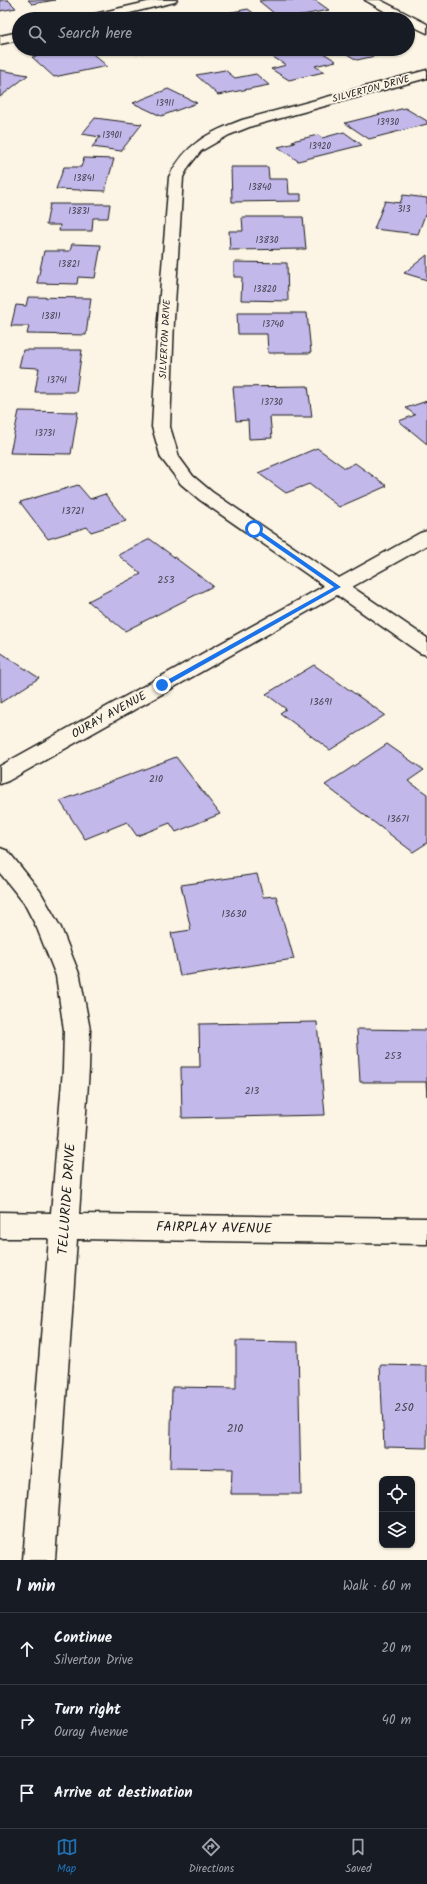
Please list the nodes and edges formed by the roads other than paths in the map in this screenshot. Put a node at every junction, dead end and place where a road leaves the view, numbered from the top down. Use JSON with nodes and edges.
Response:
{"nodes":[{"id":1,"x":171,"y":0,"type":"edge"},
{"id":2,"x":371,"y":0,"type":"edge"},
{"id":3,"x":120,"y":12,"type":"edge"},
{"id":4,"x":394,"y":12,"type":"edge"},
{"id":5,"x":415,"y":23,"type":"edge"},
{"id":6,"x":427,"y":29,"type":"edge"},
{"id":7,"x":12,"y":37,"type":"edge"},
{"id":8,"x":0,"y":40,"type":"edge"},
{"id":9,"x":427,"y":74,"type":"edge"},
{"id":10,"x":427,"y":537,"type":"edge"},
{"id":11,"x":338,"y":587,"type":"junction"},
{"id":12,"x":427,"y":648,"type":"edge"},
{"id":13,"x":0,"y":776,"type":"edge"},
{"id":14,"x":0,"y":857,"type":"edge"},
{"id":15,"x":0,"y":1225,"type":"edge"},
{"id":16,"x":65,"y":1225,"type":"junction"},
{"id":17,"x":427,"y":1231,"type":"edge"},
{"id":18,"x":39,"y":1560,"type":"edge"}],
"edges":[{"from":1,"to":3,"type":"street"},
{"from":2,"to":4,"type":"street"},
{"from":5,"to":6,"type":"street"},
{"from":7,"to":8,"type":"street"},
{"from":9,"to":11,"type":"street","name":"SILVERTON DRIVE"},
{"from":10,"to":11,"type":"street","name":"OURAY AVENUE"},
{"from":11,"to":12,"type":"street","name":"SILVERTON DRIVE"},
{"from":11,"to":13,"type":"street","name":"OURAY AVENUE"},
{"from":14,"to":16,"type":"street","name":"TELLURIDE DRIVE"},
{"from":15,"to":16,"type":"street","name":"FAIRPLAY AVENUE"},
{"from":16,"to":17,"type":"street","name":"FAIRPLAY AVENUE"},
{"from":16,"to":18,"type":"street","name":"TELLURIDE DRIVE"}]}
